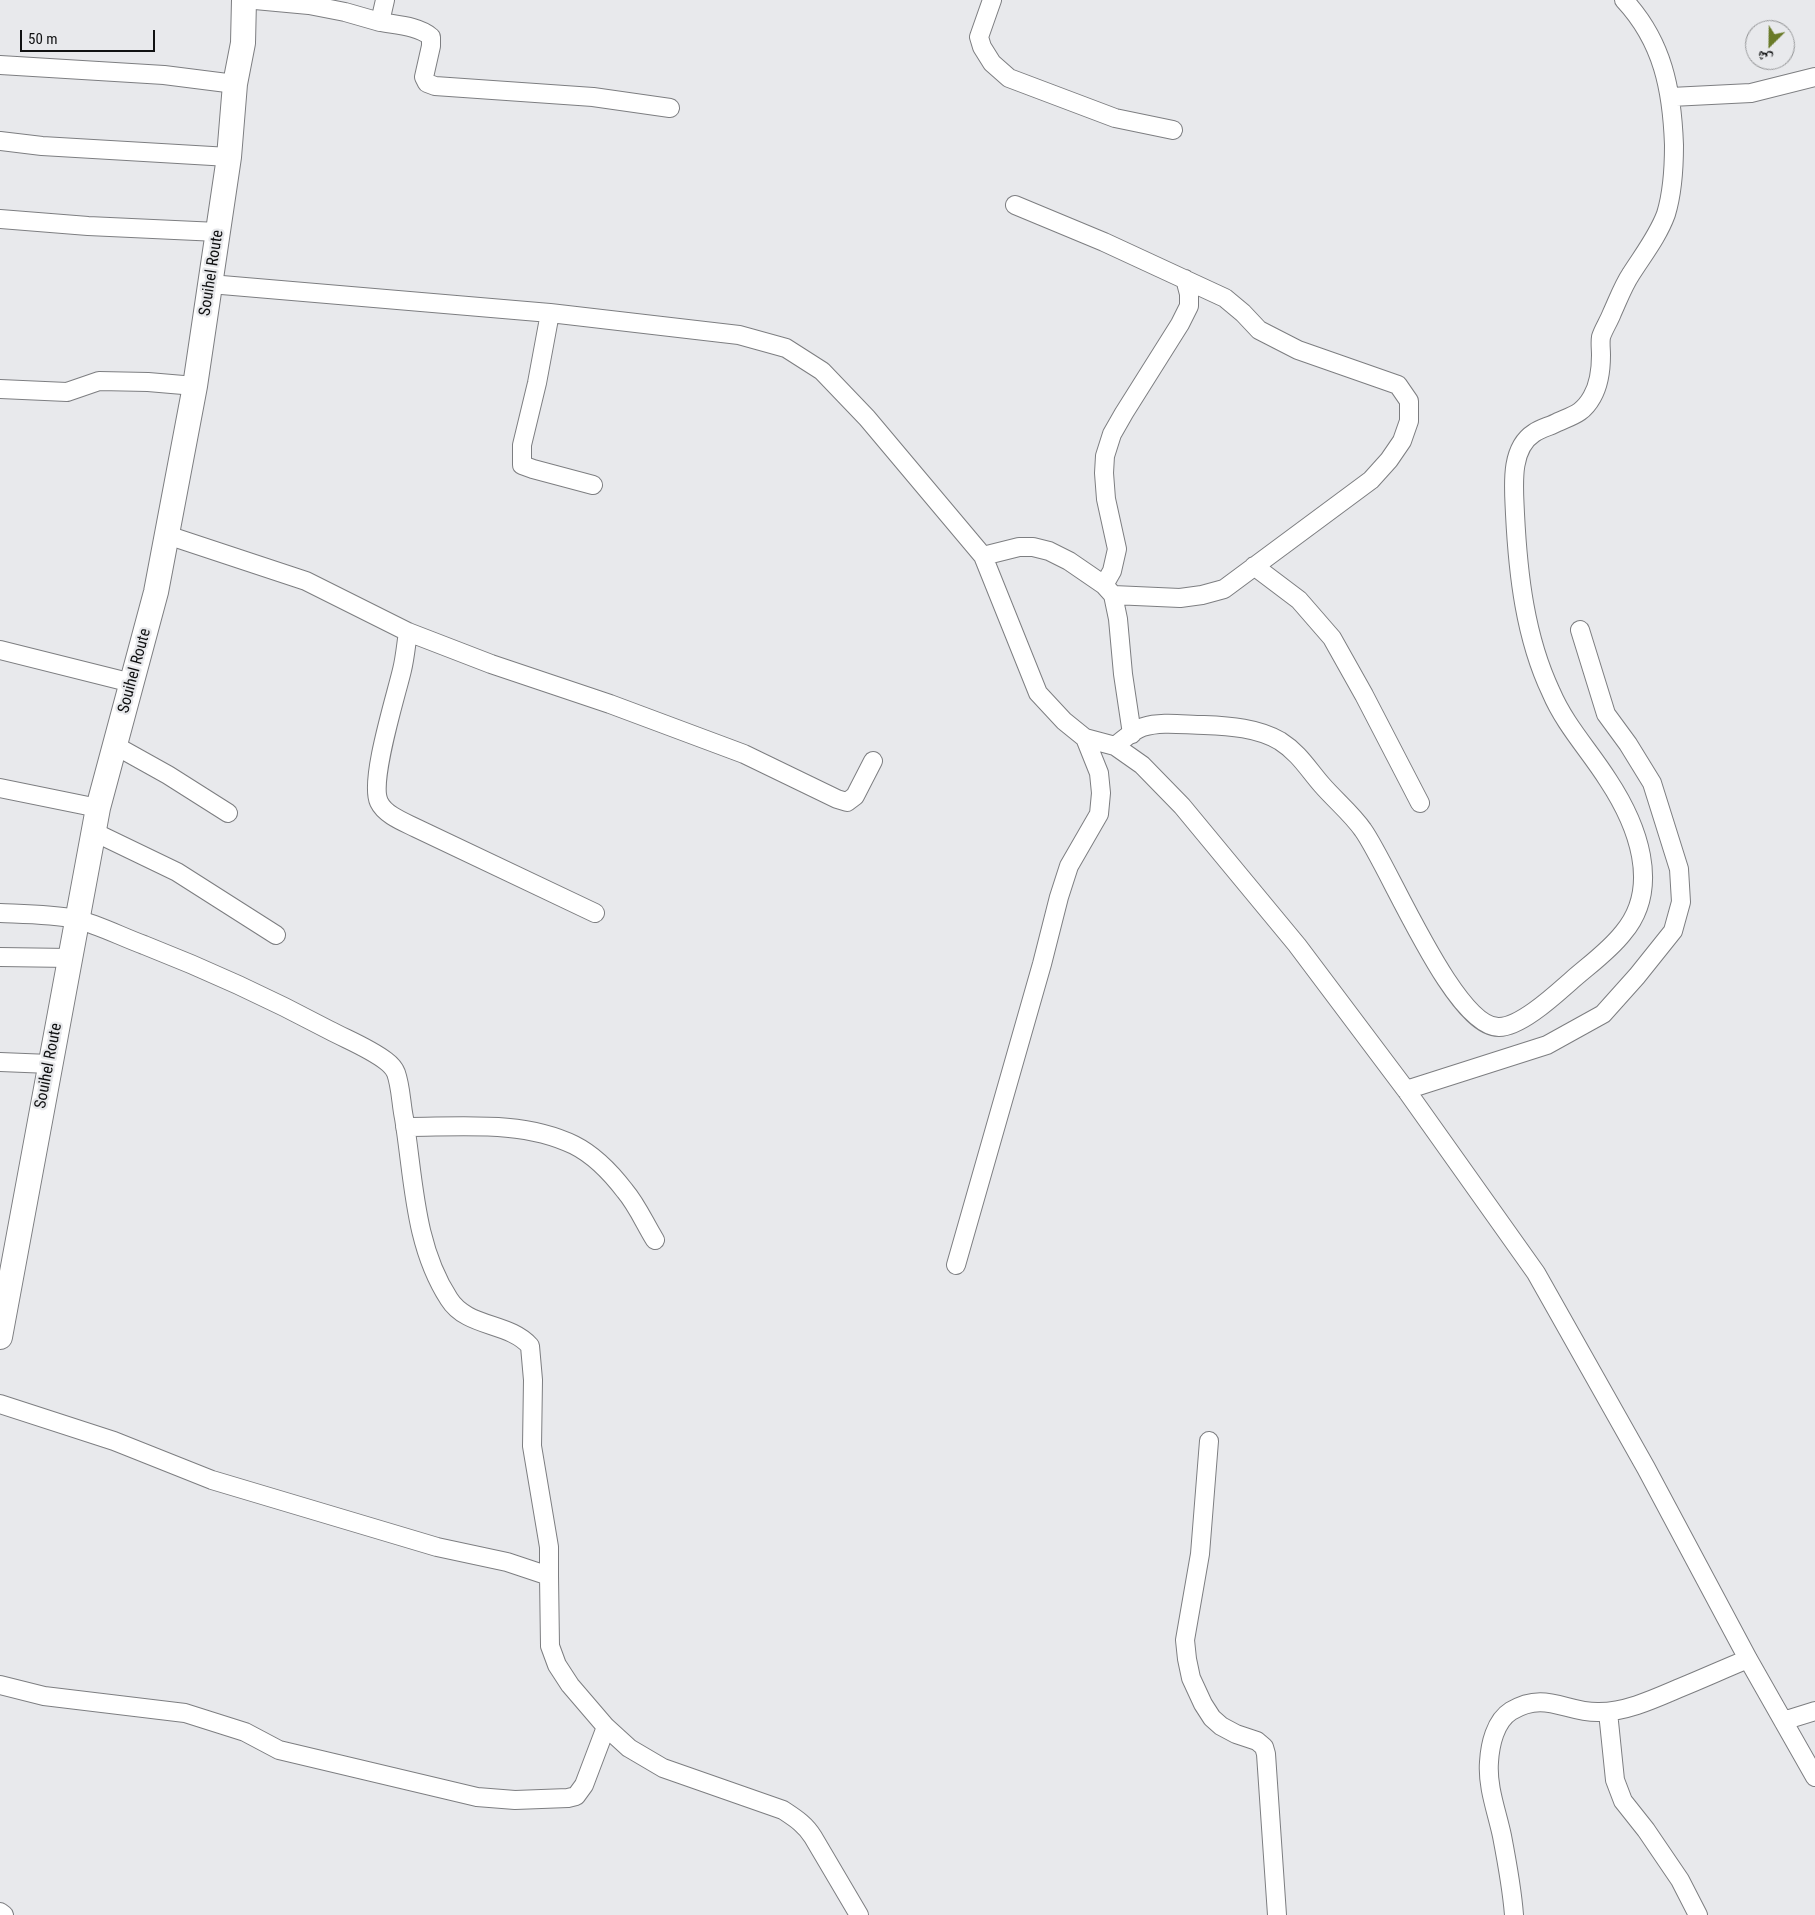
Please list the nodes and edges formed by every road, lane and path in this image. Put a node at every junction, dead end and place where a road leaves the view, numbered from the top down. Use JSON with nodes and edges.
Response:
{"nodes":[{"id":1,"x":244,"y":0,"type":"edge"},
{"id":2,"x":255,"y":0,"type":"edge"},
{"id":3,"x":385,"y":0,"type":"edge"},
{"id":4,"x":992,"y":0,"type":"edge"},
{"id":5,"x":1624,"y":0,"type":"edge"},
{"id":6,"x":380,"y":22,"type":"junction"},
{"id":7,"x":0,"y":65,"type":"edge"},
{"id":8,"x":1815,"y":77,"type":"edge"},
{"id":9,"x":236,"y":84,"type":"junction"},
{"id":10,"x":1671,"y":97,"type":"junction"},
{"id":11,"x":670,"y":108,"type":"dead end"},
{"id":12,"x":1172,"y":130,"type":"dead end"},
{"id":13,"x":0,"y":141,"type":"edge"},
{"id":14,"x":228,"y":157,"type":"junction"},
{"id":15,"x":1015,"y":205,"type":"dead end"},
{"id":16,"x":0,"y":219,"type":"edge"},
{"id":17,"x":218,"y":232,"type":"junction"},
{"id":18,"x":1185,"y":279,"type":"junction"},
{"id":19,"x":210,"y":284,"type":"junction"},
{"id":20,"x":550,"y":313,"type":"junction"},
{"id":21,"x":194,"y":386,"type":"junction"},
{"id":22,"x":0,"y":389,"type":"edge"},
{"id":23,"x":592,"y":485,"type":"dead end"},
{"id":24,"x":167,"y":536,"type":"junction"},
{"id":25,"x":983,"y":556,"type":"junction"},
{"id":26,"x":1254,"y":566,"type":"junction"},
{"id":27,"x":1109,"y":590,"type":"junction"},
{"id":28,"x":1580,"y":630,"type":"dead end"},
{"id":29,"x":408,"y":632,"type":"junction"},
{"id":30,"x":0,"y":650,"type":"edge"},
{"id":31,"x":132,"y":683,"type":"junction"},
{"id":32,"x":1132,"y":734,"type":"junction"},
{"id":33,"x":1085,"y":738,"type":"junction"},
{"id":34,"x":116,"y":746,"type":"junction"},
{"id":35,"x":1115,"y":746,"type":"junction"},
{"id":36,"x":873,"y":762,"type":"dead end"},
{"id":37,"x":0,"y":788,"type":"edge"},
{"id":38,"x":1420,"y":803,"type":"dead end"},
{"id":39,"x":98,"y":808,"type":"junction"},
{"id":40,"x":228,"y":813,"type":"dead end"},
{"id":41,"x":94,"y":832,"type":"junction"},
{"id":42,"x":0,"y":913,"type":"edge"},
{"id":43,"x":595,"y":913,"type":"dead end"},
{"id":44,"x":77,"y":920,"type":"junction"},
{"id":45,"x":276,"y":935,"type":"dead end"},
{"id":46,"x":0,"y":957,"type":"edge"},
{"id":47,"x":70,"y":958,"type":"junction"},
{"id":48,"x":0,"y":1062,"type":"edge"},
{"id":49,"x":50,"y":1064,"type":"junction"},
{"id":50,"x":1406,"y":1090,"type":"junction"},
{"id":51,"x":405,"y":1127,"type":"junction"},
{"id":52,"x":655,"y":1240,"type":"dead end"},
{"id":53,"x":956,"y":1265,"type":"dead end"},
{"id":54,"x":0,"y":1337,"type":"edge"},
{"id":55,"x":0,"y":1404,"type":"edge"},
{"id":56,"x":1209,"y":1441,"type":"dead end"},
{"id":57,"x":548,"y":1576,"type":"junction"},
{"id":58,"x":1748,"y":1659,"type":"junction"},
{"id":59,"x":0,"y":1685,"type":"edge"},
{"id":60,"x":1815,"y":1711,"type":"edge"},
{"id":61,"x":1608,"y":1712,"type":"junction"},
{"id":62,"x":1783,"y":1721,"type":"junction"},
{"id":63,"x":606,"y":1727,"type":"junction"},
{"id":64,"x":1815,"y":1777,"type":"edge"},
{"id":65,"x":0,"y":1912,"type":"edge"},
{"id":66,"x":4,"y":1915,"type":"edge"},
{"id":67,"x":859,"y":1915,"type":"edge"},
{"id":68,"x":1277,"y":1915,"type":"edge"},
{"id":69,"x":1514,"y":1915,"type":"edge"},
{"id":70,"x":1698,"y":1915,"type":"edge"}],
"edges":[{"from":1,"to":9,"type":"main road","name":"Souihel Route"},
{"from":2,"to":6,"type":"street"},
{"from":3,"to":6,"type":"street"},
{"from":4,"to":12,"type":"street"},
{"from":5,"to":10,"type":"street"},
{"from":6,"to":11,"type":"street"},
{"from":7,"to":9,"type":"street"},
{"from":8,"to":10,"type":"street"},
{"from":9,"to":14,"type":"main road","name":"Souihel Route"},
{"from":10,"to":32,"type":"street"},
{"from":13,"to":14,"type":"street"},
{"from":14,"to":17,"type":"main road","name":"Souihel Route"},
{"from":15,"to":18,"type":"street"},
{"from":16,"to":17,"type":"street"},
{"from":17,"to":19,"type":"main road","name":"Souihel Route"},
{"from":18,"to":26,"type":"street"},
{"from":18,"to":27,"type":"street"},
{"from":19,"to":20,"type":"street"},
{"from":19,"to":21,"type":"main road","name":"Souihel Route"},
{"from":20,"to":23,"type":"street"},
{"from":20,"to":25,"type":"street"},
{"from":21,"to":22,"type":"street"},
{"from":21,"to":24,"type":"main road","name":"Souihel Route"},
{"from":24,"to":29,"type":"street"},
{"from":24,"to":31,"type":"main road","name":"Souihel Route"},
{"from":25,"to":27,"type":"street"},
{"from":25,"to":33,"type":"street"},
{"from":26,"to":27,"type":"street"},
{"from":26,"to":38,"type":"street"},
{"from":27,"to":32,"type":"street"},
{"from":28,"to":50,"type":"street"},
{"from":29,"to":36,"type":"street"},
{"from":29,"to":43,"type":"street"},
{"from":30,"to":31,"type":"street"},
{"from":31,"to":34,"type":"main road","name":"Souihel Route"},
{"from":32,"to":35,"type":"street"},
{"from":33,"to":35,"type":"street"},
{"from":33,"to":53,"type":"street"},
{"from":34,"to":39,"type":"main road","name":"Souihel Route"},
{"from":34,"to":40,"type":"street"},
{"from":35,"to":50,"type":"street"},
{"from":37,"to":39,"type":"street"},
{"from":39,"to":41,"type":"main road","name":"Souihel Route"},
{"from":41,"to":44,"type":"main road","name":"Souihel Route"},
{"from":41,"to":45,"type":"street"},
{"from":42,"to":44,"type":"street"},
{"from":44,"to":47,"type":"main road","name":"Souihel Route"},
{"from":44,"to":51,"type":"street"},
{"from":46,"to":47,"type":"street"},
{"from":47,"to":49,"type":"main road","name":"Souihel Route"},
{"from":48,"to":49,"type":"street"},
{"from":49,"to":54,"type":"main road","name":"Souihel Route"},
{"from":50,"to":58,"type":"street"},
{"from":51,"to":52,"type":"street"},
{"from":51,"to":57,"type":"street"},
{"from":55,"to":57,"type":"street"},
{"from":56,"to":68,"type":"street"},
{"from":57,"to":63,"type":"street"},
{"from":58,"to":61,"type":"street"},
{"from":58,"to":62,"type":"street"},
{"from":59,"to":63,"type":"street"},
{"from":60,"to":62,"type":"street"},
{"from":61,"to":69,"type":"street"},
{"from":61,"to":70,"type":"street"},
{"from":62,"to":64,"type":"street"},
{"from":63,"to":67,"type":"street"},
{"from":65,"to":66,"type":"street"}]}
